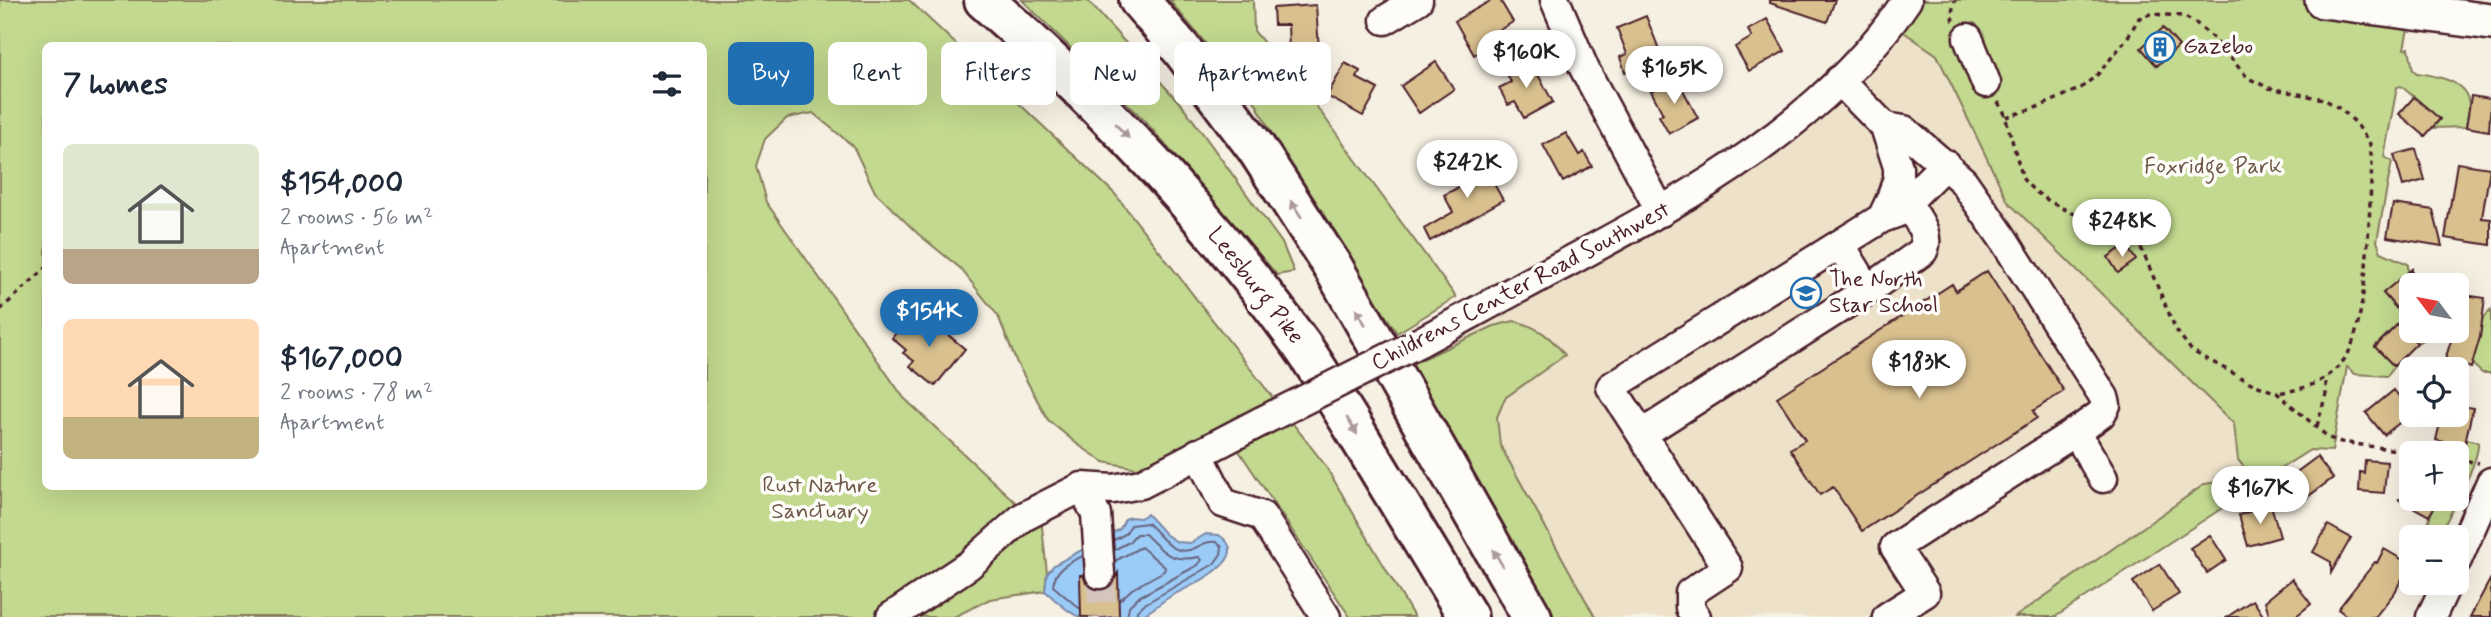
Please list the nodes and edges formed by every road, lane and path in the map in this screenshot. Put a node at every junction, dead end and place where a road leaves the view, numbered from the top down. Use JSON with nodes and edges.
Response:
{"nodes":[{"id":1,"x":984,"y":0,"type":"edge"},
{"id":2,"x":1139,"y":0,"type":"edge"},
{"id":3,"x":1418,"y":0,"type":"edge"},
{"id":4,"x":1555,"y":0,"type":"edge"},
{"id":5,"x":1908,"y":0,"type":"edge"},
{"id":6,"x":2323,"y":0,"type":"edge"},
{"id":7,"x":1385,"y":20,"type":"dead end"},
{"id":8,"x":2491,"y":22,"type":"edge"},
{"id":9,"x":1968,"y":38,"type":"dead end"},
{"id":10,"x":1839,"y":80,"type":"junction"},
{"id":11,"x":1986,"y":82,"type":"joint"},
{"id":12,"x":2006,"y":117,"type":"junction"},
{"id":13,"x":1885,"y":128,"type":"junction"},
{"id":14,"x":1945,"y":164,"type":"junction"},
{"id":15,"x":1907,"y":203,"type":"junction"},
{"id":16,"x":1661,"y":212,"type":"junction"},
{"id":17,"x":1882,"y":218,"type":"junction"},
{"id":18,"x":1840,"y":244,"type":"junction"},
{"id":19,"x":42,"y":272,"type":"edge"},
{"id":20,"x":1868,"y":290,"type":"junction"},
{"id":21,"x":0,"y":310,"type":"edge"},
{"id":22,"x":2326,"y":377,"type":"junction"},
{"id":23,"x":2277,"y":393,"type":"junction"},
{"id":24,"x":2317,"y":427,"type":"junction"},
{"id":25,"x":2076,"y":432,"type":"junction"},
{"id":26,"x":1642,"y":434,"type":"junction"},
{"id":27,"x":2399,"y":450,"type":"edge"},
{"id":28,"x":1198,"y":453,"type":"junction"},
{"id":29,"x":2469,"y":468,"type":"edge"},
{"id":30,"x":2103,"y":478,"type":"dead end"},
{"id":31,"x":2488,"y":481,"type":"edge"},
{"id":32,"x":1082,"y":487,"type":"junction"},
{"id":33,"x":2469,"y":529,"type":"edge"},
{"id":34,"x":1100,"y":574,"type":"tunnel mouth"},
{"id":35,"x":2441,"y":595,"type":"edge"},
{"id":36,"x":891,"y":617,"type":"edge"},
{"id":37,"x":1325,"y":617,"type":"edge"},
{"id":38,"x":1468,"y":617,"type":"edge"},
{"id":39,"x":1532,"y":617,"type":"edge"},
{"id":40,"x":1696,"y":617,"type":"edge"},
{"id":41,"x":1887,"y":617,"type":"edge"},
{"id":42,"x":2431,"y":617,"type":"edge"}],
"edges":[{"from":1,"to":38,"type":"highway","name":"Leesburg Pike","one_way":true},
{"from":39,"to":2,"type":"highway","one_way":true},
{"from":3,"to":7,"type":"street"},
{"from":4,"to":16,"type":"street"},
{"from":5,"to":10,"type":"street","name":"Childrens Center Road Southwest"},
{"from":6,"to":8,"type":"main road"},
{"from":9,"to":11,"type":"street"},
{"from":10,"to":13,"type":"street"},
{"from":10,"to":16,"type":"street","name":"Childrens Center Road Southwest"},
{"from":11,"to":12,"type":"path"},
{"from":12,"to":22,"type":"path"},
{"from":12,"to":23,"type":"path"},
{"from":13,"to":14,"type":"street"},
{"from":13,"to":17,"type":"street"},
{"from":14,"to":15,"type":"street"},
{"from":14,"to":25,"type":"street"},
{"from":15,"to":17,"type":"street"},
{"from":15,"to":20,"type":"street"},
{"from":16,"to":28,"type":"street","name":"Childrens Center Road Southwest","bridge":true},
{"from":17,"to":18,"type":"street"},
{"from":18,"to":20,"type":"street"},
{"from":18,"to":26,"type":"street"},
{"from":19,"to":21,"type":"path"},
{"from":20,"to":26,"type":"street"},
{"from":22,"to":23,"type":"path"},
{"from":22,"to":24,"type":"path"},
{"from":23,"to":24,"type":"path"},
{"from":24,"to":27,"type":"path"},
{"from":25,"to":30,"type":"street"},
{"from":25,"to":41,"type":"street"},
{"from":26,"to":40,"type":"street"},
{"from":28,"to":32,"type":"street","name":"Childrens Center Road Southwest"},
{"from":28,"to":37,"type":"street"},
{"from":29,"to":31,"type":"path"},
{"from":31,"to":33,"type":"street"},
{"from":32,"to":34,"type":"street"},
{"from":32,"to":36,"type":"street"},
{"from":35,"to":42,"type":"street"}]}
